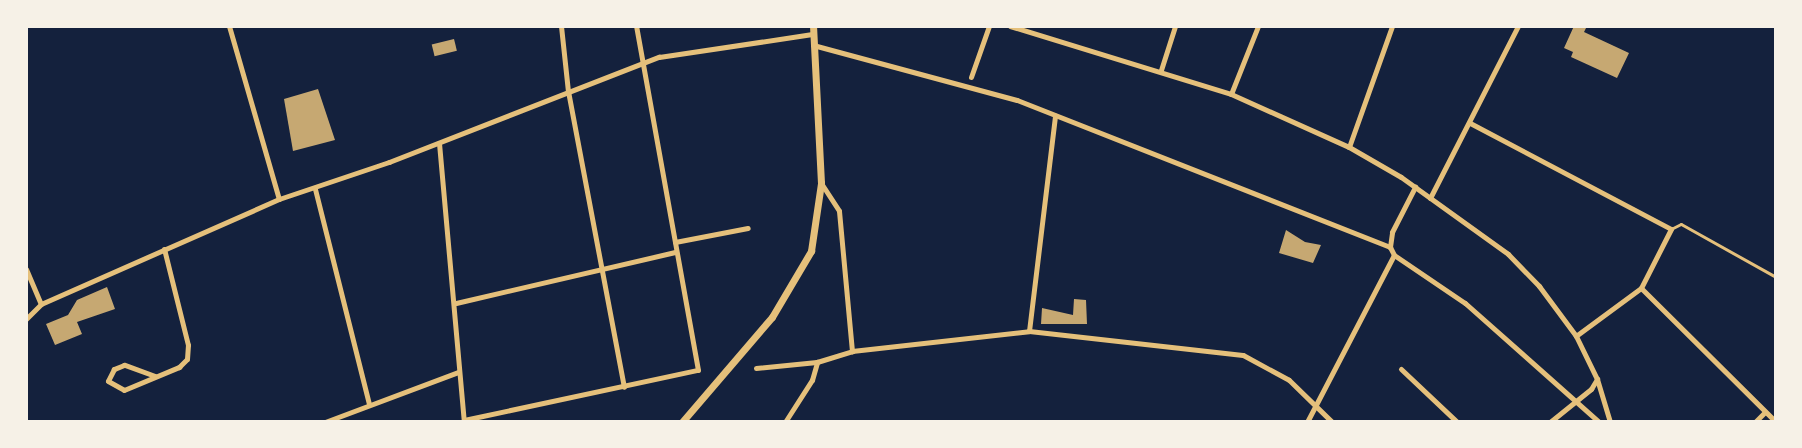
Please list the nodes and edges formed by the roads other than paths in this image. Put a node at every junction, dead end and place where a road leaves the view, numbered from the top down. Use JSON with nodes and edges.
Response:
{"nodes":[{"id":1,"x":229,"y":26,"type":"edge"},
{"id":2,"x":561,"y":26,"type":"edge"},
{"id":3,"x":636,"y":26,"type":"edge"},
{"id":4,"x":989,"y":26,"type":"edge"},
{"id":5,"x":1010,"y":26,"type":"edge"},
{"id":6,"x":1035,"y":26,"type":"edge"},
{"id":7,"x":1176,"y":26,"type":"edge"},
{"id":8,"x":1258,"y":26,"type":"edge"},
{"id":9,"x":1392,"y":26,"type":"edge"},
{"id":10,"x":1518,"y":26,"type":"edge"},
{"id":11,"x":813,"y":30,"type":"edge"},
{"id":12,"x":1034,"y":33,"type":"junction"},
{"id":13,"x":813,"y":45,"type":"junction"},
{"id":14,"x":640,"y":65,"type":"junction"},
{"id":15,"x":1161,"y":70,"type":"junction"},
{"id":16,"x":972,"y":77,"type":"dead end"},
{"id":17,"x":568,"y":91,"type":"junction"},
{"id":18,"x":1231,"y":94,"type":"junction"},
{"id":19,"x":1055,"y":116,"type":"junction"},
{"id":20,"x":1470,"y":124,"type":"junction"},
{"id":21,"x":439,"y":143,"type":"junction"},
{"id":22,"x":1349,"y":147,"type":"junction"},
{"id":23,"x":821,"y":183,"type":"junction"},
{"id":24,"x":1415,"y":188,"type":"junction"},
{"id":25,"x":315,"y":190,"type":"junction"},
{"id":26,"x":1430,"y":198,"type":"junction"},
{"id":27,"x":279,"y":199,"type":"junction"},
{"id":28,"x":748,"y":228,"type":"dead end"},
{"id":29,"x":1671,"y":229,"type":"junction"},
{"id":30,"x":675,"y":242,"type":"junction"},
{"id":31,"x":1390,"y":247,"type":"junction"},
{"id":32,"x":164,"y":249,"type":"junction"},
{"id":33,"x":676,"y":252,"type":"junction"},
{"id":34,"x":1394,"y":255,"type":"junction"},
{"id":35,"x":601,"y":268,"type":"junction"},
{"id":36,"x":26,"y":269,"type":"edge"},
{"id":37,"x":1776,"y":277,"type":"edge"},
{"id":38,"x":1641,"y":288,"type":"junction"},
{"id":39,"x":456,"y":303,"type":"junction"},
{"id":40,"x":41,"y":304,"type":"junction"},
{"id":41,"x":26,"y":319,"type":"edge"},
{"id":42,"x":1029,"y":331,"type":"junction"},
{"id":43,"x":1576,"y":336,"type":"junction"},
{"id":44,"x":852,"y":351,"type":"junction"},
{"id":45,"x":817,"y":362,"type":"junction"},
{"id":46,"x":756,"y":368,"type":"dead end"},
{"id":47,"x":1401,"y":369,"type":"dead end"},
{"id":48,"x":458,"y":372,"type":"junction"},
{"id":49,"x":155,"y":376,"type":"junction"},
{"id":50,"x":1597,"y":379,"type":"junction"},
{"id":51,"x":624,"y":387,"type":"junction"},
{"id":52,"x":1572,"y":402,"type":"junction"},
{"id":53,"x":369,"y":404,"type":"junction"},
{"id":54,"x":1316,"y":404,"type":"junction"},
{"id":55,"x":1765,"y":412,"type":"junction"},
{"id":56,"x":464,"y":421,"type":"edge"},
{"id":57,"x":325,"y":422,"type":"edge"},
{"id":58,"x":682,"y":422,"type":"edge"},
{"id":59,"x":785,"y":422,"type":"edge"},
{"id":60,"x":1307,"y":422,"type":"edge"},
{"id":61,"x":1332,"y":422,"type":"edge"},
{"id":62,"x":1457,"y":422,"type":"edge"},
{"id":63,"x":1550,"y":422,"type":"edge"},
{"id":64,"x":1599,"y":422,"type":"edge"},
{"id":65,"x":1610,"y":422,"type":"edge"},
{"id":66,"x":1755,"y":422,"type":"edge"},
{"id":67,"x":1776,"y":422,"type":"edge"}],
"edges":[{"from":1,"to":27,"type":"street"},
{"from":2,"to":17,"type":"street"},
{"from":3,"to":14,"type":"street"},
{"from":4,"to":16,"type":"street"},
{"from":5,"to":12,"type":"street"},
{"from":6,"to":12,"type":"street"},
{"from":7,"to":15,"type":"street"},
{"from":8,"to":18,"type":"street"},
{"from":9,"to":22,"type":"street"},
{"from":10,"to":20,"type":"street"},
{"from":11,"to":13,"type":"street"},
{"from":11,"to":14,"type":"street"},
{"from":12,"to":15,"type":"street"},
{"from":13,"to":19,"type":"street"},
{"from":13,"to":23,"type":"street"},
{"from":14,"to":17,"type":"street"},
{"from":14,"to":30,"type":"street"},
{"from":15,"to":18,"type":"street"},
{"from":17,"to":21,"type":"street"},
{"from":17,"to":35,"type":"street"},
{"from":18,"to":22,"type":"street"},
{"from":19,"to":31,"type":"street"},
{"from":19,"to":42,"type":"street"},
{"from":20,"to":26,"type":"street"},
{"from":20,"to":29,"type":"street"},
{"from":21,"to":25,"type":"street"},
{"from":21,"to":39,"type":"street"},
{"from":22,"to":24,"type":"street"},
{"from":23,"to":44,"type":"street"},
{"from":23,"to":58,"type":"street"},
{"from":24,"to":26,"type":"street"},
{"from":24,"to":31,"type":"street"},
{"from":25,"to":27,"type":"street"},
{"from":25,"to":53,"type":"street"},
{"from":26,"to":43,"type":"street"},
{"from":27,"to":32,"type":"street"},
{"from":28,"to":30,"type":"street"},
{"from":29,"to":37,"type":"lane"},
{"from":29,"to":38,"type":"street"},
{"from":30,"to":33,"type":"street"},
{"from":31,"to":34,"type":"street"},
{"from":32,"to":40,"type":"street"},
{"from":32,"to":49,"type":"street"},
{"from":33,"to":35,"type":"street"},
{"from":33,"to":51,"type":"street"},
{"from":34,"to":52,"type":"street"},
{"from":34,"to":54,"type":"street"},
{"from":35,"to":39,"type":"street"},
{"from":35,"to":51,"type":"street"},
{"from":36,"to":40,"type":"street"},
{"from":38,"to":43,"type":"street"},
{"from":38,"to":55,"type":"street"},
{"from":39,"to":48,"type":"street"},
{"from":40,"to":41,"type":"street"},
{"from":42,"to":44,"type":"street"},
{"from":42,"to":54,"type":"street"},
{"from":43,"to":50,"type":"street"},
{"from":44,"to":45,"type":"street"},
{"from":45,"to":46,"type":"street"},
{"from":45,"to":59,"type":"street"},
{"from":47,"to":62,"type":"street"},
{"from":48,"to":53,"type":"street"},
{"from":48,"to":56,"type":"street"},
{"from":49,"to":49,"type":"street"},
{"from":50,"to":52,"type":"street"},
{"from":50,"to":65,"type":"street"},
{"from":51,"to":56,"type":"street"},
{"from":52,"to":63,"type":"street"},
{"from":52,"to":64,"type":"street"},
{"from":53,"to":57,"type":"street"},
{"from":54,"to":60,"type":"street"},
{"from":54,"to":61,"type":"street"},
{"from":55,"to":66,"type":"street"},
{"from":55,"to":67,"type":"street"}]}
